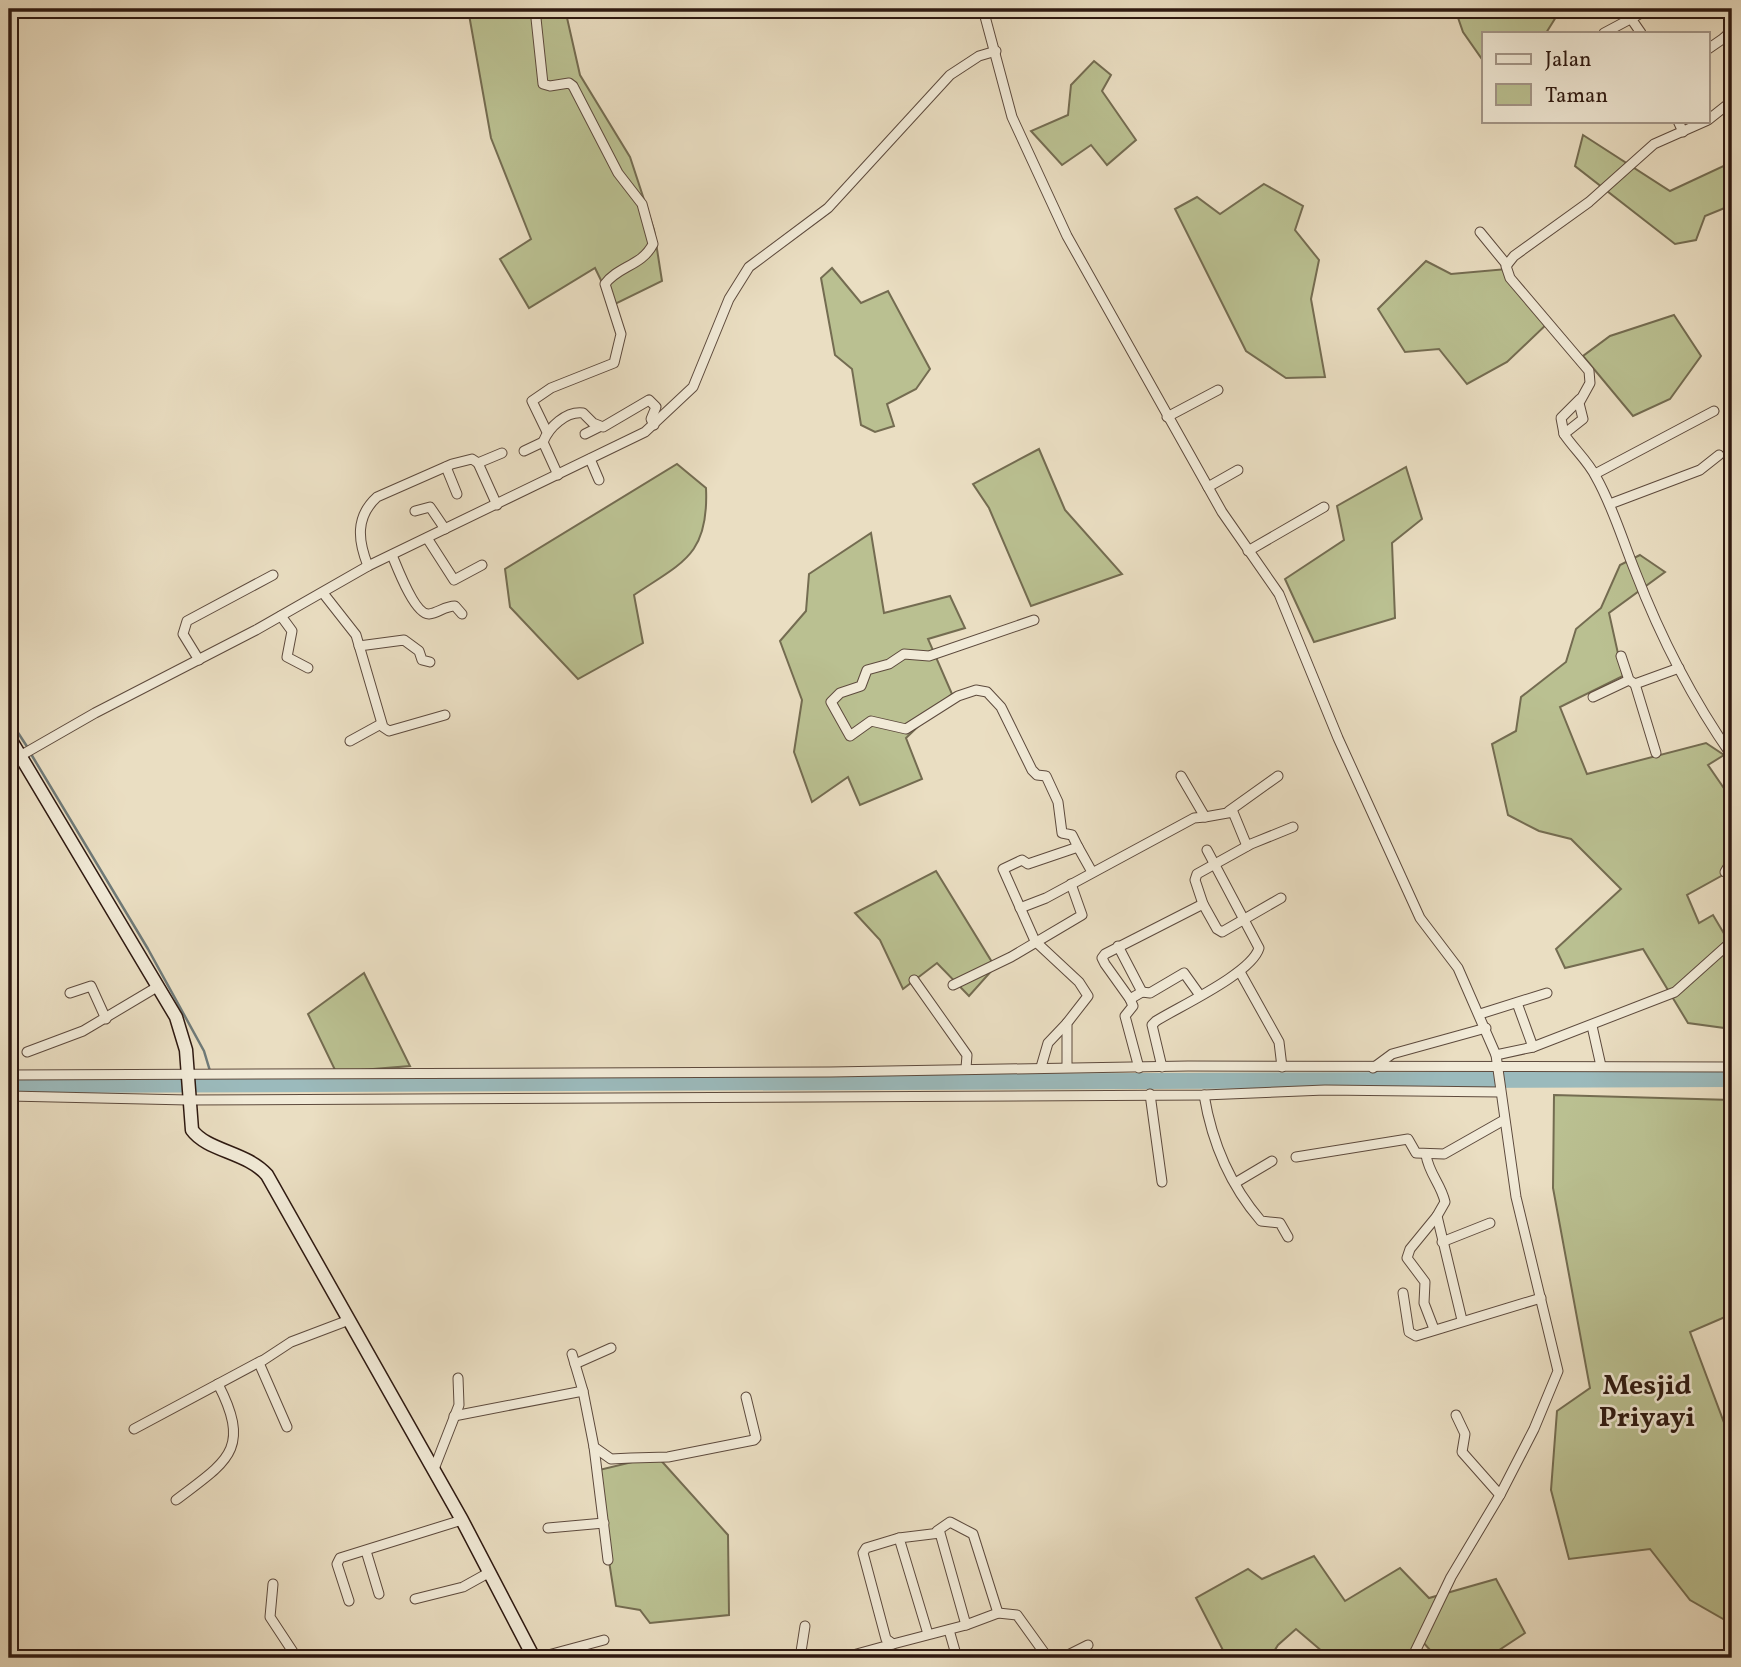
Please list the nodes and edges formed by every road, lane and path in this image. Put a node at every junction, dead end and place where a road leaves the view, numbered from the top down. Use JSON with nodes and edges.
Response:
{"nodes":[{"id":1,"x":535,"y":9,"type":"edge"},
{"id":2,"x":983,"y":9,"type":"edge"},
{"id":3,"x":1649,"y":9,"type":"edge"},
{"id":4,"x":1632,"y":20,"type":"junction"},
{"id":5,"x":1732,"y":30,"type":"edge"},
{"id":6,"x":1606,"y":32,"type":"edge"},
{"id":7,"x":1640,"y":32,"type":"edge"},
{"id":8,"x":1724,"y":37,"type":"junction"},
{"id":9,"x":1732,"y":45,"type":"edge"},
{"id":10,"x":1710,"y":47,"type":"edge"},
{"id":11,"x":996,"y":51,"type":"junction"},
{"id":12,"x":1732,"y":101,"type":"edge"},
{"id":13,"x":1710,"y":118,"type":"edge"},
{"id":14,"x":1678,"y":122,"type":"edge"},
{"id":15,"x":1703,"y":122,"type":"edge"},
{"id":16,"x":1683,"y":132,"type":"junction"},
{"id":17,"x":1480,"y":232,"type":"dead end"},
{"id":18,"x":1507,"y":265,"type":"junction"},
{"id":19,"x":1218,"y":390,"type":"dead end"},
{"id":20,"x":1580,"y":399,"type":"junction"},
{"id":21,"x":1714,"y":411,"type":"dead end"},
{"id":22,"x":1167,"y":417,"type":"junction"},
{"id":23,"x":654,"y":425,"type":"junction"},
{"id":24,"x":599,"y":427,"type":"junction"},
{"id":25,"x":547,"y":432,"type":"junction"},
{"id":26,"x":585,"y":434,"type":"dead end"},
{"id":27,"x":1564,"y":434,"type":"junction"},
{"id":28,"x":543,"y":442,"type":"junction"},
{"id":29,"x":524,"y":452,"type":"dead end"},
{"id":30,"x":502,"y":453,"type":"dead end"},
{"id":31,"x":1719,"y":455,"type":"dead end"},
{"id":32,"x":590,"y":460,"type":"junction"},
{"id":33,"x":478,"y":463,"type":"junction"},
{"id":34,"x":446,"y":467,"type":"junction"},
{"id":35,"x":1238,"y":470,"type":"dead end"},
{"id":36,"x":558,"y":474,"type":"junction"},
{"id":37,"x":1595,"y":474,"type":"junction"},
{"id":38,"x":599,"y":480,"type":"dead end"},
{"id":39,"x":1208,"y":487,"type":"junction"},
{"id":40,"x":457,"y":494,"type":"dead end"},
{"id":41,"x":1610,"y":504,"type":"junction"},
{"id":42,"x":496,"y":505,"type":"junction"},
{"id":43,"x":1324,"y":507,"type":"dead end"},
{"id":44,"x":415,"y":510,"type":"dead end"},
{"id":45,"x":445,"y":529,"type":"junction"},
{"id":46,"x":428,"y":538,"type":"junction"},
{"id":47,"x":1248,"y":551,"type":"junction"},
{"id":48,"x":391,"y":555,"type":"junction"},
{"id":49,"x":482,"y":565,"type":"dead end"},
{"id":50,"x":368,"y":566,"type":"junction"},
{"id":51,"x":273,"y":575,"type":"dead end"},
{"id":52,"x":323,"y":593,"type":"junction"},
{"id":53,"x":462,"y":614,"type":"dead end"},
{"id":54,"x":281,"y":616,"type":"junction"},
{"id":55,"x":1034,"y":620,"type":"dead end"},
{"id":56,"x":359,"y":646,"type":"junction"},
{"id":57,"x":1621,"y":656,"type":"dead end"},
{"id":58,"x":199,"y":660,"type":"junction"},
{"id":59,"x":430,"y":662,"type":"dead end"},
{"id":60,"x":308,"y":668,"type":"dead end"},
{"id":61,"x":1679,"y":668,"type":"junction"},
{"id":62,"x":1632,"y":682,"type":"junction"},
{"id":63,"x":1593,"y":697,"type":"dead end"},
{"id":64,"x":445,"y":715,"type":"dead end"},
{"id":65,"x":381,"y":724,"type":"junction"},
{"id":66,"x":9,"y":737,"type":"edge"},
{"id":67,"x":350,"y":741,"type":"dead end"},
{"id":68,"x":26,"y":752,"type":"junction"},
{"id":69,"x":1656,"y":753,"type":"dead end"},
{"id":70,"x":1732,"y":755,"type":"edge"},
{"id":71,"x":1181,"y":776,"type":"dead end"},
{"id":72,"x":1278,"y":776,"type":"dead end"},
{"id":73,"x":1229,"y":811,"type":"junction"},
{"id":74,"x":1205,"y":817,"type":"junction"},
{"id":75,"x":1293,"y":827,"type":"dead end"},
{"id":76,"x":1247,"y":846,"type":"junction"},
{"id":77,"x":1077,"y":847,"type":"junction"},
{"id":78,"x":1207,"y":850,"type":"dead end"},
{"id":79,"x":1732,"y":860,"type":"edge"},
{"id":80,"x":1214,"y":863,"type":"junction"},
{"id":81,"x":1092,"y":872,"type":"junction"},
{"id":82,"x":1725,"y":872,"type":"dead end"},
{"id":83,"x":1071,"y":884,"type":"junction"},
{"id":84,"x":1281,"y":898,"type":"dead end"},
{"id":85,"x":1203,"y":904,"type":"junction"},
{"id":86,"x":1020,"y":908,"type":"junction"},
{"id":87,"x":1246,"y":920,"type":"junction"},
{"id":88,"x":1035,"y":941,"type":"junction"},
{"id":89,"x":1732,"y":941,"type":"edge"},
{"id":90,"x":1118,"y":946,"type":"junction"},
{"id":91,"x":1240,"y":972,"type":"junction"},
{"id":92,"x":914,"y":980,"type":"dead end"},
{"id":93,"x":953,"y":985,"type":"dead end"},
{"id":94,"x":157,"y":987,"type":"junction"},
{"id":95,"x":1142,"y":992,"type":"junction"},
{"id":96,"x":70,"y":993,"type":"dead end"},
{"id":97,"x":1547,"y":993,"type":"dead end"},
{"id":98,"x":1199,"y":994,"type":"junction"},
{"id":99,"x":1130,"y":999,"type":"junction"},
{"id":100,"x":1517,"y":1003,"type":"junction"},
{"id":101,"x":1480,"y":1014,"type":"junction"},
{"id":102,"x":106,"y":1019,"type":"junction"},
{"id":103,"x":1067,"y":1023,"type":"junction"},
{"id":104,"x":1592,"y":1026,"type":"junction"},
{"id":105,"x":1486,"y":1028,"type":"junction"},
{"id":106,"x":1533,"y":1047,"type":"junction"},
{"id":107,"x":27,"y":1052,"type":"dead end"},
{"id":108,"x":1496,"y":1055,"type":"junction"},
{"id":109,"x":1601,"y":1066,"type":"junction"},
{"id":110,"x":1041,"y":1067,"type":"junction"},
{"id":111,"x":1162,"y":1067,"type":"junction"},
{"id":112,"x":1282,"y":1067,"type":"junction"},
{"id":113,"x":1732,"y":1067,"type":"edge"},
{"id":114,"x":966,"y":1068,"type":"junction"},
{"id":115,"x":1067,"y":1068,"type":"junction"},
{"id":116,"x":1139,"y":1068,"type":"junction"},
{"id":117,"x":1373,"y":1068,"type":"junction"},
{"id":118,"x":1498,"y":1069,"type":"junction"},
{"id":119,"x":9,"y":1075,"type":"edge"},
{"id":120,"x":189,"y":1076,"type":"junction"},
{"id":121,"x":1500,"y":1090,"type":"junction"},
{"id":122,"x":1150,"y":1094,"type":"junction"},
{"id":123,"x":1204,"y":1095,"type":"junction"},
{"id":124,"x":9,"y":1096,"type":"edge"},
{"id":125,"x":188,"y":1096,"type":"junction"},
{"id":126,"x":1504,"y":1120,"type":"junction"},
{"id":127,"x":1426,"y":1155,"type":"junction"},
{"id":128,"x":1296,"y":1157,"type":"dead end"},
{"id":129,"x":1272,"y":1161,"type":"dead end"},
{"id":130,"x":1162,"y":1182,"type":"dead end"},
{"id":131,"x":1234,"y":1183,"type":"junction"},
{"id":132,"x":1437,"y":1216,"type":"junction"},
{"id":133,"x":1490,"y":1223,"type":"dead end"},
{"id":134,"x":1287,"y":1237,"type":"dead end"},
{"id":135,"x":1442,"y":1242,"type":"junction"},
{"id":136,"x":1403,"y":1293,"type":"dead end"},
{"id":137,"x":1541,"y":1298,"type":"junction"},
{"id":138,"x":349,"y":1320,"type":"junction"},
{"id":139,"x":1462,"y":1320,"type":"junction"},
{"id":140,"x":1434,"y":1329,"type":"junction"},
{"id":141,"x":611,"y":1348,"type":"dead end"},
{"id":142,"x":261,"y":1361,"type":"junction"},
{"id":143,"x":458,"y":1378,"type":"dead end"},
{"id":144,"x":218,"y":1384,"type":"junction"},
{"id":145,"x":583,"y":1391,"type":"junction"},
{"id":146,"x":746,"y":1397,"type":"dead end"},
{"id":147,"x":1456,"y":1415,"type":"dead end"},
{"id":148,"x":454,"y":1416,"type":"junction"},
{"id":149,"x":287,"y":1427,"type":"dead end"},
{"id":150,"x":134,"y":1429,"type":"dead end"},
{"id":151,"x":594,"y":1447,"type":"junction"},
{"id":152,"x":434,"y":1469,"type":"junction"},
{"id":153,"x":1500,"y":1495,"type":"junction"},
{"id":154,"x":176,"y":1500,"type":"dead end"},
{"id":155,"x":463,"y":1520,"type":"junction"},
{"id":156,"x":604,"y":1522,"type":"junction"},
{"id":157,"x":548,"y":1528,"type":"dead end"},
{"id":158,"x":937,"y":1531,"type":"junction"},
{"id":159,"x":899,"y":1538,"type":"junction"},
{"id":160,"x":366,"y":1551,"type":"junction"},
{"id":161,"x":608,"y":1560,"type":"dead end"},
{"id":162,"x":490,"y":1572,"type":"junction"},
{"id":163,"x":273,"y":1584,"type":"dead end"},
{"id":164,"x":379,"y":1594,"type":"dead end"},
{"id":165,"x":415,"y":1599,"type":"dead end"},
{"id":166,"x":349,"y":1601,"type":"dead end"},
{"id":167,"x":998,"y":1613,"type":"junction"},
{"id":168,"x":966,"y":1625,"type":"junction"},
{"id":169,"x":805,"y":1626,"type":"dead end"},
{"id":170,"x":949,"y":1630,"type":"junction"},
{"id":171,"x":928,"y":1634,"type":"junction"},
{"id":172,"x":604,"y":1640,"type":"dead end"},
{"id":173,"x":893,"y":1644,"type":"junction"},
{"id":174,"x":1088,"y":1645,"type":"dead end"},
{"id":175,"x":297,"y":1658,"type":"edge"},
{"id":176,"x":536,"y":1658,"type":"edge"},
{"id":177,"x":800,"y":1658,"type":"edge"},
{"id":178,"x":842,"y":1658,"type":"edge"},
{"id":179,"x":957,"y":1658,"type":"edge"},
{"id":180,"x":1048,"y":1658,"type":"edge"},
{"id":181,"x":1062,"y":1658,"type":"edge"},
{"id":182,"x":1412,"y":1658,"type":"edge"}],
"edges":[{"from":1,"to":25,"type":"street"},
{"from":2,"to":11,"type":"street"},
{"from":3,"to":4,"type":"street"},
{"from":4,"to":6,"type":"street"},
{"from":4,"to":7,"type":"street"},
{"from":5,"to":8,"type":"street"},
{"from":8,"to":9,"type":"street"},
{"from":8,"to":10,"type":"street"},
{"from":11,"to":22,"type":"street"},
{"from":11,"to":23,"type":"street"},
{"from":12,"to":13,"type":"street"},
{"from":14,"to":16,"type":"street"},
{"from":15,"to":16,"type":"street"},
{"from":16,"to":18,"type":"street"},
{"from":17,"to":18,"type":"street"},
{"from":18,"to":20,"type":"street"},
{"from":19,"to":22,"type":"street"},
{"from":20,"to":27,"type":"street"},
{"from":20,"to":27,"type":"street"},
{"from":21,"to":37,"type":"street"},
{"from":22,"to":39,"type":"street"},
{"from":23,"to":24,"type":"street"},
{"from":23,"to":32,"type":"street"},
{"from":24,"to":25,"type":"street"},
{"from":24,"to":26,"type":"street"},
{"from":25,"to":28,"type":"street"},
{"from":27,"to":37,"type":"street"},
{"from":28,"to":29,"type":"street"},
{"from":28,"to":36,"type":"street"},
{"from":30,"to":33,"type":"street"},
{"from":31,"to":41,"type":"street"},
{"from":32,"to":36,"type":"street"},
{"from":32,"to":38,"type":"street"},
{"from":33,"to":34,"type":"street"},
{"from":33,"to":42,"type":"street"},
{"from":34,"to":40,"type":"street"},
{"from":34,"to":50,"type":"street"},
{"from":35,"to":39,"type":"street"},
{"from":36,"to":42,"type":"street"},
{"from":37,"to":41,"type":"street"},
{"from":39,"to":47,"type":"street"},
{"from":41,"to":61,"type":"street"},
{"from":42,"to":45,"type":"street"},
{"from":43,"to":47,"type":"street"},
{"from":44,"to":45,"type":"street"},
{"from":45,"to":46,"type":"street"},
{"from":46,"to":48,"type":"street"},
{"from":46,"to":49,"type":"street"},
{"from":47,"to":101,"type":"street"},
{"from":48,"to":50,"type":"street"},
{"from":48,"to":53,"type":"street"},
{"from":50,"to":52,"type":"street"},
{"from":51,"to":58,"type":"street"},
{"from":52,"to":54,"type":"street"},
{"from":52,"to":56,"type":"street"},
{"from":54,"to":58,"type":"street"},
{"from":54,"to":60,"type":"street"},
{"from":55,"to":77,"type":"street"},
{"from":56,"to":59,"type":"street"},
{"from":56,"to":65,"type":"street"},
{"from":57,"to":62,"type":"street"},
{"from":58,"to":68,"type":"street"},
{"from":61,"to":62,"type":"street"},
{"from":61,"to":70,"type":"street"},
{"from":62,"to":63,"type":"street"},
{"from":62,"to":69,"type":"street"},
{"from":64,"to":65,"type":"street"},
{"from":65,"to":67,"type":"street"},
{"from":66,"to":68,"type":"main road"},
{"from":68,"to":94,"type":"main road"},
{"from":71,"to":74,"type":"street"},
{"from":72,"to":73,"type":"street"},
{"from":73,"to":74,"type":"street"},
{"from":73,"to":76,"type":"street"},
{"from":74,"to":81,"type":"street"},
{"from":75,"to":76,"type":"street"},
{"from":76,"to":80,"type":"street"},
{"from":77,"to":81,"type":"street"},
{"from":77,"to":86,"type":"street"},
{"from":78,"to":80,"type":"street"},
{"from":79,"to":82,"type":"street"},
{"from":80,"to":85,"type":"street"},
{"from":80,"to":87,"type":"street"},
{"from":81,"to":83,"type":"street"},
{"from":83,"to":86,"type":"street"},
{"from":83,"to":88,"type":"street"},
{"from":84,"to":87,"type":"street"},
{"from":85,"to":87,"type":"street"},
{"from":85,"to":90,"type":"street"},
{"from":86,"to":88,"type":"street"},
{"from":87,"to":91,"type":"street"},
{"from":88,"to":93,"type":"street"},
{"from":88,"to":103,"type":"street"},
{"from":89,"to":104,"type":"street"},
{"from":90,"to":95,"type":"street"},
{"from":90,"to":99,"type":"street"},
{"from":91,"to":98,"type":"street"},
{"from":91,"to":112,"type":"street"},
{"from":92,"to":114,"type":"street"},
{"from":94,"to":102,"type":"street"},
{"from":94,"to":120,"type":"main road"},
{"from":95,"to":98,"type":"street"},
{"from":95,"to":99,"type":"street"},
{"from":96,"to":102,"type":"street"},
{"from":97,"to":100,"type":"street"},
{"from":98,"to":111,"type":"street"},
{"from":99,"to":116,"type":"street"},
{"from":100,"to":101,"type":"street"},
{"from":100,"to":106,"type":"street"},
{"from":101,"to":105,"type":"street"},
{"from":102,"to":107,"type":"street"},
{"from":103,"to":110,"type":"street"},
{"from":103,"to":115,"type":"street"},
{"from":104,"to":106,"type":"street"},
{"from":104,"to":109,"type":"street"},
{"from":105,"to":108,"type":"street"},
{"from":105,"to":117,"type":"street"},
{"from":106,"to":108,"type":"street"},
{"from":108,"to":118,"type":"street"},
{"from":109,"to":113,"type":"street"},
{"from":109,"to":118,"type":"street"},
{"from":110,"to":114,"type":"street"},
{"from":110,"to":115,"type":"street"},
{"from":111,"to":112,"type":"street"},
{"from":111,"to":116,"type":"street"},
{"from":112,"to":117,"type":"street"},
{"from":114,"to":120,"type":"street"},
{"from":115,"to":116,"type":"street"},
{"from":117,"to":118,"type":"street"},
{"from":118,"to":121,"type":"street"},
{"from":119,"to":120,"type":"street"},
{"from":120,"to":125,"type":"main road"},
{"from":121,"to":123,"type":"street"},
{"from":121,"to":126,"type":"street"},
{"from":122,"to":123,"type":"street"},
{"from":122,"to":125,"type":"street"},
{"from":122,"to":130,"type":"street"},
{"from":123,"to":131,"type":"street"},
{"from":124,"to":125,"type":"street"},
{"from":125,"to":138,"type":"main road"},
{"from":126,"to":127,"type":"street"},
{"from":126,"to":137,"type":"street"},
{"from":127,"to":128,"type":"street"},
{"from":127,"to":132,"type":"street"},
{"from":129,"to":131,"type":"street"},
{"from":131,"to":134,"type":"street"},
{"from":132,"to":135,"type":"street"},
{"from":132,"to":140,"type":"street"},
{"from":133,"to":135,"type":"street"},
{"from":135,"to":139,"type":"street"},
{"from":136,"to":140,"type":"street"},
{"from":137,"to":139,"type":"street"},
{"from":137,"to":153,"type":"street"},
{"from":138,"to":142,"type":"street"},
{"from":138,"to":152,"type":"main road"},
{"from":139,"to":140,"type":"street"},
{"from":141,"to":145,"type":"street"},
{"from":142,"to":144,"type":"street"},
{"from":142,"to":149,"type":"street"},
{"from":143,"to":148,"type":"street"},
{"from":144,"to":150,"type":"street"},
{"from":144,"to":154,"type":"street"},
{"from":145,"to":148,"type":"street"},
{"from":145,"to":151,"type":"street"},
{"from":146,"to":151,"type":"street"},
{"from":147,"to":153,"type":"street"},
{"from":148,"to":152,"type":"street"},
{"from":151,"to":156,"type":"street"},
{"from":152,"to":155,"type":"main road"},
{"from":153,"to":182,"type":"street"},
{"from":155,"to":160,"type":"street"},
{"from":155,"to":162,"type":"main road"},
{"from":156,"to":157,"type":"street"},
{"from":156,"to":161,"type":"street"},
{"from":158,"to":159,"type":"street"},
{"from":158,"to":167,"type":"street"},
{"from":158,"to":168,"type":"street"},
{"from":159,"to":171,"type":"street"},
{"from":159,"to":173,"type":"street"},
{"from":160,"to":164,"type":"street"},
{"from":160,"to":166,"type":"street"},
{"from":162,"to":165,"type":"street"},
{"from":162,"to":176,"type":"main road"},
{"from":163,"to":175,"type":"street"},
{"from":167,"to":168,"type":"street"},
{"from":167,"to":180,"type":"street"},
{"from":168,"to":170,"type":"street"},
{"from":169,"to":177,"type":"street"},
{"from":170,"to":171,"type":"street"},
{"from":170,"to":179,"type":"street"},
{"from":171,"to":173,"type":"street"},
{"from":172,"to":176,"type":"street"},
{"from":173,"to":178,"type":"street"},
{"from":174,"to":181,"type":"street"}]}
